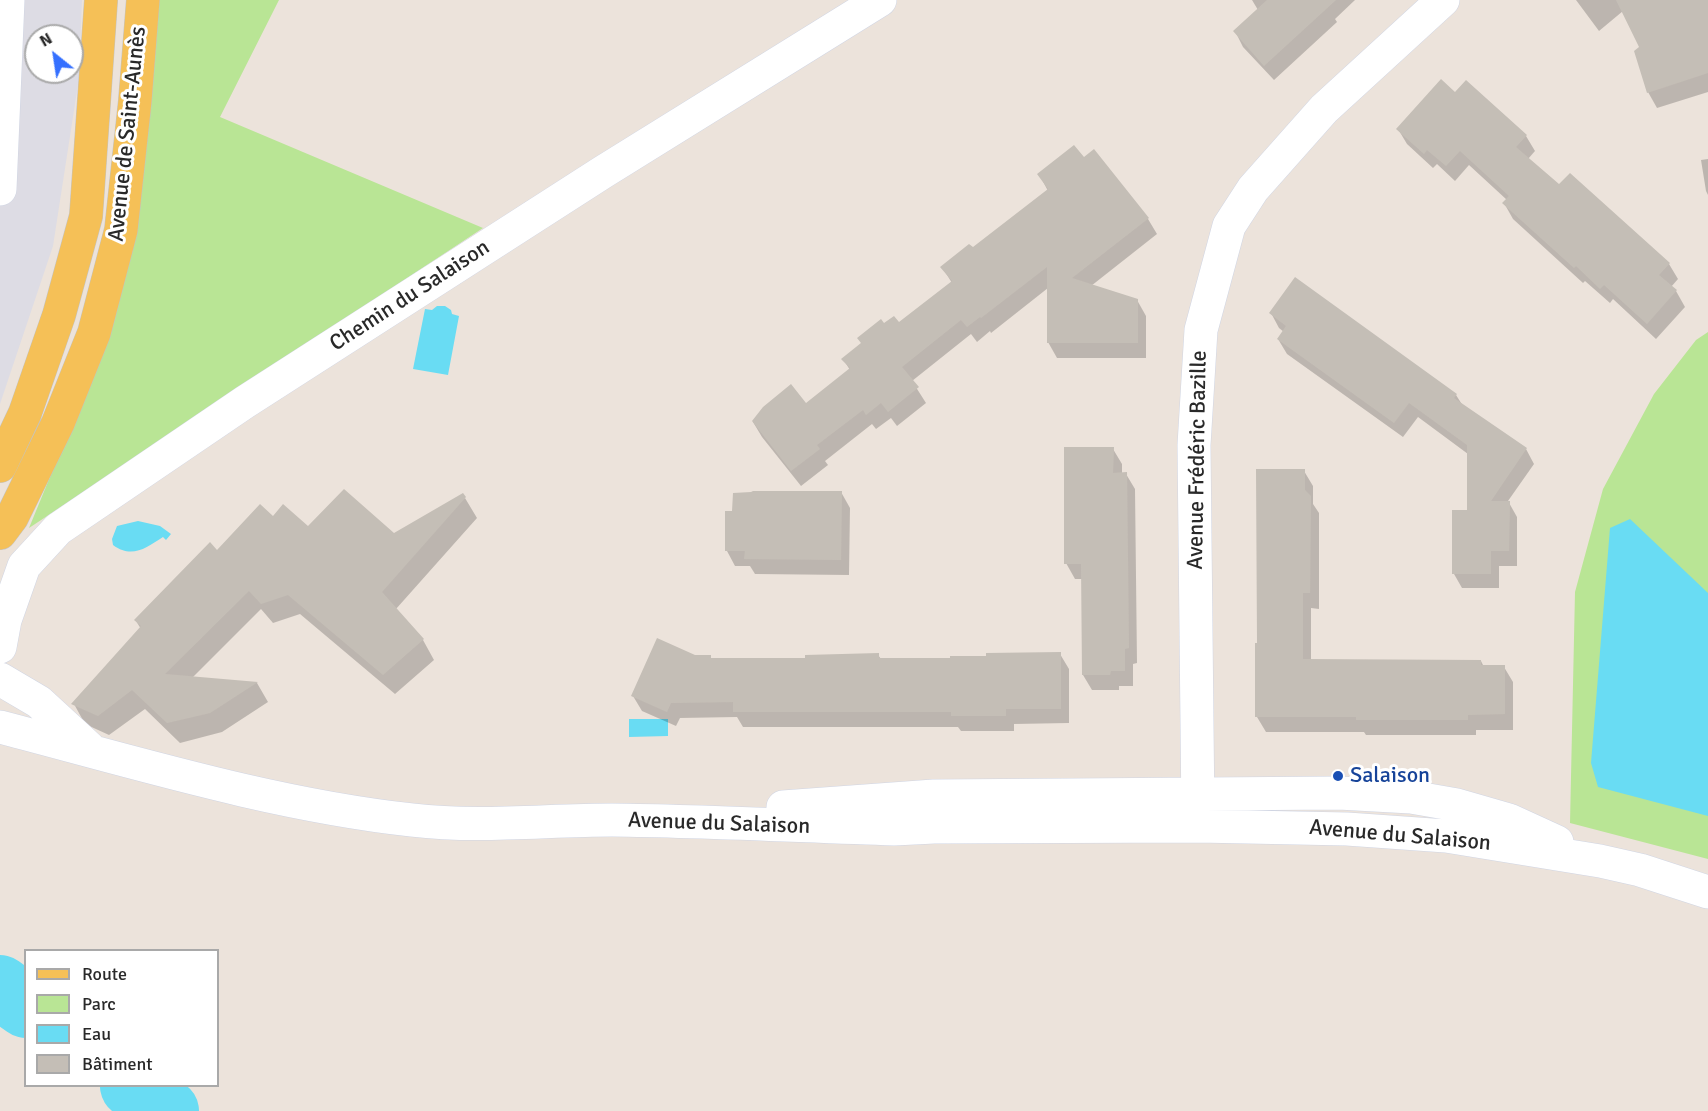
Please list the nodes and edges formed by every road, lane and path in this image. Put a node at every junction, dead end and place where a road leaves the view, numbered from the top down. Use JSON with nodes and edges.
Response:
{"nodes":[{"id":1,"x":8,"y":0,"type":"edge"},
{"id":2,"x":101,"y":0,"type":"edge"},
{"id":3,"x":143,"y":0,"type":"edge"},
{"id":4,"x":880,"y":0,"type":"edge"},
{"id":5,"x":1443,"y":0,"type":"edge"},
{"id":6,"x":0,"y":189,"type":"edge"},
{"id":7,"x":0,"y":466,"type":"edge"},
{"id":8,"x":0,"y":533,"type":"edge"},
{"id":9,"x":0,"y":646,"type":"edge"},
{"id":10,"x":0,"y":679,"type":"edge"},
{"id":11,"x":0,"y":727,"type":"edge"},
{"id":12,"x":92,"y":751,"type":"junction"},
{"id":13,"x":1199,"y":793,"type":"junction"},
{"id":14,"x":612,"y":820,"type":"junction"},
{"id":15,"x":1198,"y":826,"type":"junction"},
{"id":16,"x":1600,"y":861,"type":"junction"},
{"id":17,"x":1708,"y":892,"type":"edge"}],
"edges":[{"from":1,"to":6,"type":"street"},
{"from":2,"to":7,"type":"main road","name":"Avenue de Saint-Aunès"},
{"from":3,"to":8,"type":"main road","name":"Avenue de Saint-Aunès"},
{"from":4,"to":9,"type":"street","name":"Chemin du Salaison"},
{"from":5,"to":13,"type":"street","name":"Avenue Frédéric Bazille"},
{"from":10,"to":12,"type":"street"},
{"from":11,"to":12,"type":"street"},
{"from":12,"to":14,"type":"street"},
{"from":13,"to":14,"type":"street","name":"Avenue du Salaison"},
{"from":13,"to":15,"type":"street"},
{"from":13,"to":16,"type":"street","name":"Avenue du Salaison"},
{"from":14,"to":15,"type":"street","name":"Avenue du Salaison"},
{"from":15,"to":16,"type":"street","name":"Avenue du Salaison"},
{"from":16,"to":17,"type":"street","name":"Avenue du Salaison"}]}
